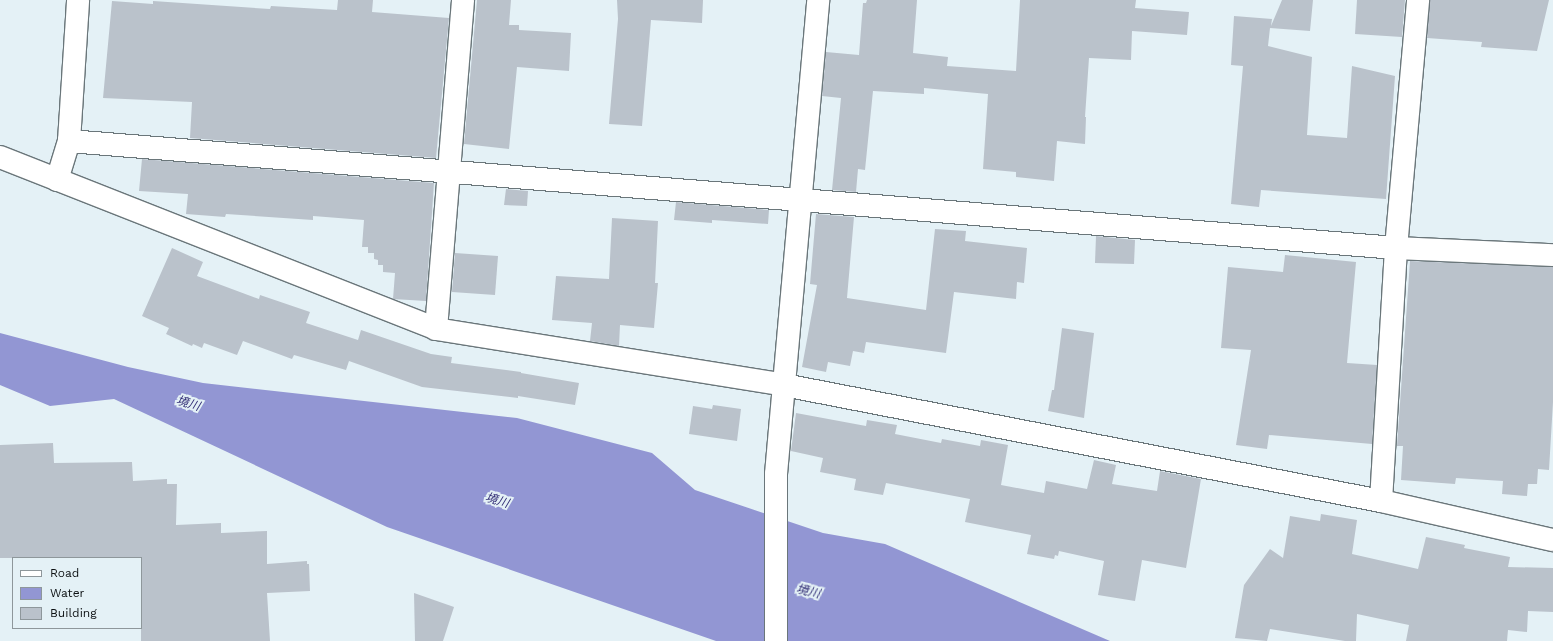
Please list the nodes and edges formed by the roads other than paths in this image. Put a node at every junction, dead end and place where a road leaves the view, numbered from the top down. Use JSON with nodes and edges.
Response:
{"nodes":[{"id":1,"x":78,"y":0,"type":"edge"},
{"id":2,"x":463,"y":0,"type":"edge"},
{"id":3,"x":818,"y":0,"type":"edge"},
{"id":4,"x":1418,"y":0,"type":"edge"},
{"id":5,"x":69,"y":141,"type":"junction"},
{"id":6,"x":0,"y":156,"type":"edge"},
{"id":7,"x":448,"y":171,"type":"junction"},
{"id":8,"x":57,"y":180,"type":"junction"},
{"id":9,"x":800,"y":200,"type":"junction"},
{"id":10,"x":1396,"y":248,"type":"junction"},
{"id":11,"x":1553,"y":255,"type":"edge"},
{"id":12,"x":436,"y":329,"type":"junction"},
{"id":13,"x":784,"y":385,"type":"junction"},
{"id":14,"x":1381,"y":500,"type":"junction"},
{"id":15,"x":1553,"y":540,"type":"edge"},
{"id":16,"x":776,"y":641,"type":"edge"}],
"edges":[{"from":1,"to":5,"type":"street"},
{"from":2,"to":7,"type":"street"},
{"from":3,"to":9,"type":"street"},
{"from":4,"to":10,"type":"street"},
{"from":5,"to":7,"type":"street"},
{"from":5,"to":8,"type":"street"},
{"from":6,"to":8,"type":"street"},
{"from":7,"to":9,"type":"street"},
{"from":7,"to":12,"type":"street"},
{"from":8,"to":12,"type":"street"},
{"from":9,"to":10,"type":"street"},
{"from":9,"to":13,"type":"street"},
{"from":10,"to":11,"type":"street"},
{"from":10,"to":14,"type":"street"},
{"from":12,"to":13,"type":"street"},
{"from":13,"to":14,"type":"street"},
{"from":13,"to":16,"type":"street"},
{"from":14,"to":15,"type":"street"}]}
